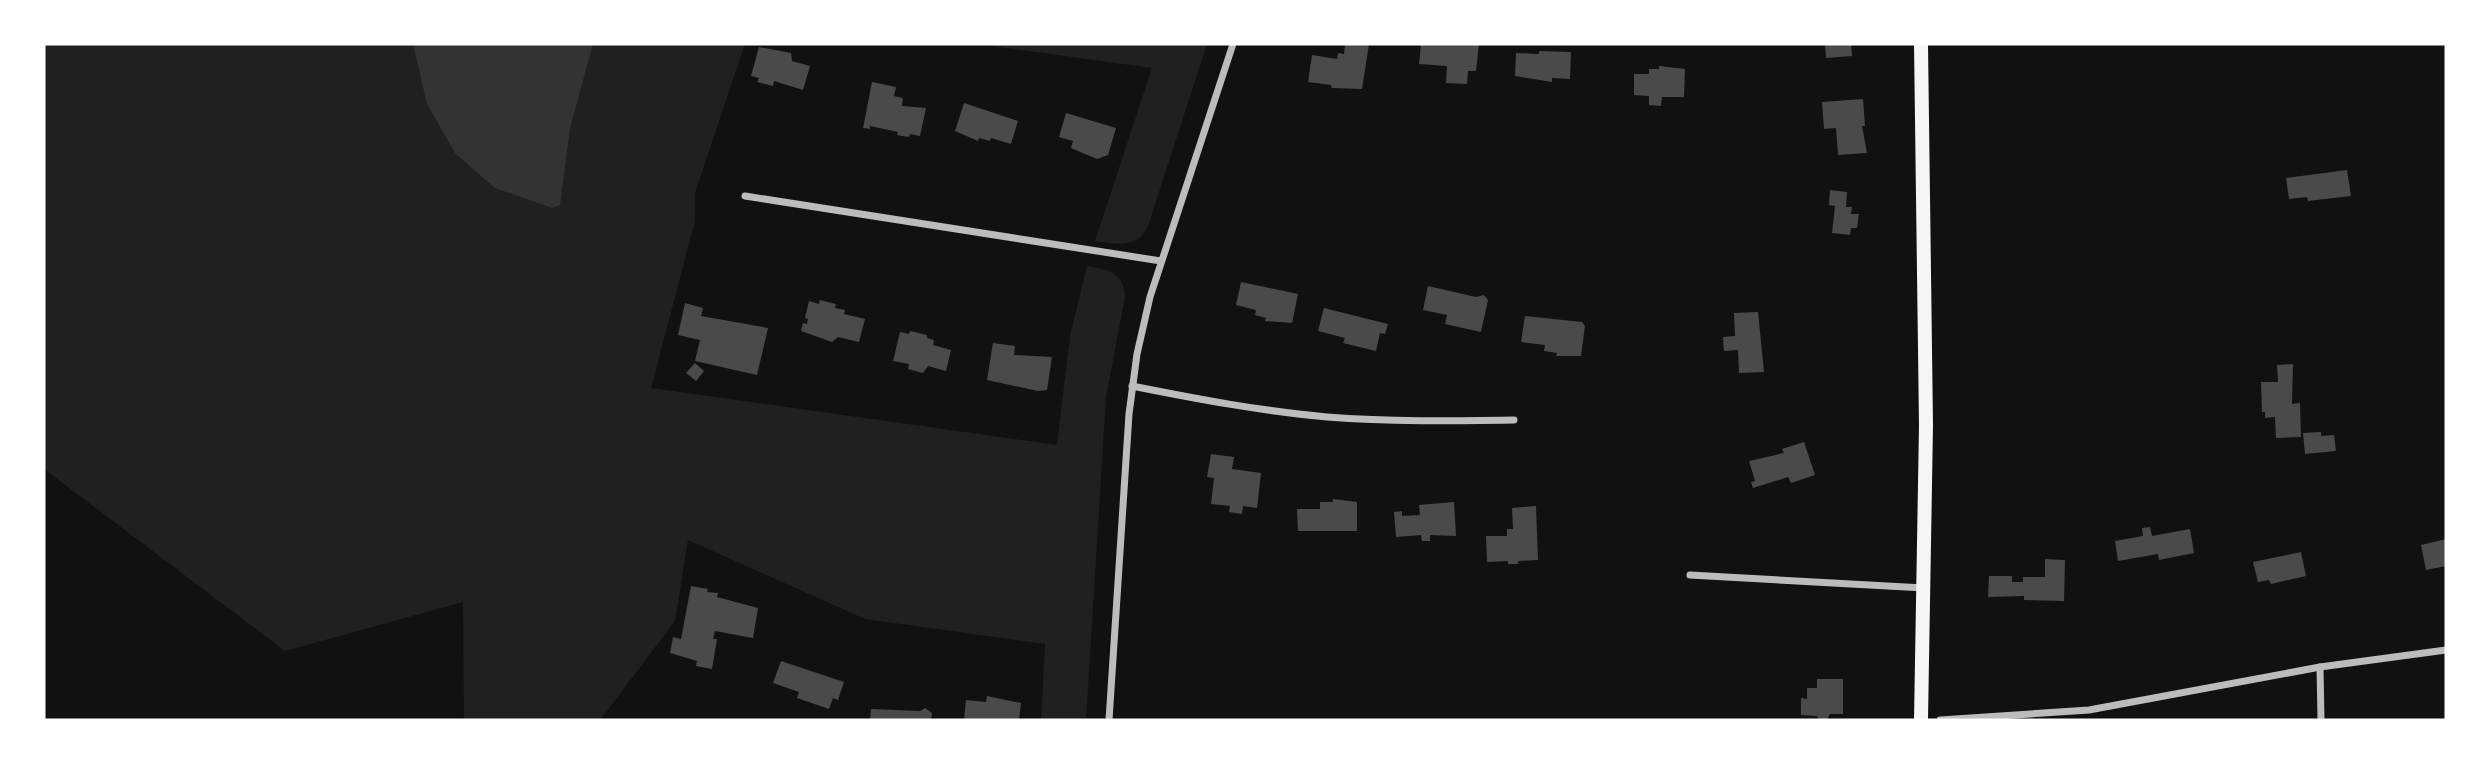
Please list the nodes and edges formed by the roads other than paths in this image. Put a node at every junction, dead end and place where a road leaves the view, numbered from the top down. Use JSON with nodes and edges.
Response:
{"nodes":[{"id":1,"x":1233,"y":44,"type":"edge"},
{"id":2,"x":1921,"y":44,"type":"edge"},
{"id":3,"x":745,"y":196,"type":"dead end"},
{"id":4,"x":1161,"y":261,"type":"junction"},
{"id":5,"x":1132,"y":386,"type":"junction"},
{"id":6,"x":1514,"y":420,"type":"dead end"},
{"id":7,"x":1690,"y":575,"type":"dead end"},
{"id":8,"x":1924,"y":588,"type":"junction"},
{"id":9,"x":2446,"y":650,"type":"edge"},
{"id":10,"x":2320,"y":667,"type":"junction"},
{"id":11,"x":1109,"y":720,"type":"edge"},
{"id":12,"x":1921,"y":720,"type":"edge"},
{"id":13,"x":1940,"y":720,"type":"edge"},
{"id":14,"x":2321,"y":720,"type":"edge"}],
"edges":[{"from":1,"to":4,"type":"street"},
{"from":2,"to":8,"type":"main road"},
{"from":3,"to":4,"type":"street"},
{"from":4,"to":5,"type":"street"},
{"from":5,"to":6,"type":"street"},
{"from":5,"to":11,"type":"street"},
{"from":7,"to":8,"type":"street"},
{"from":8,"to":12,"type":"main road"},
{"from":9,"to":10,"type":"street"},
{"from":10,"to":13,"type":"street"},
{"from":10,"to":14,"type":"street"}]}
